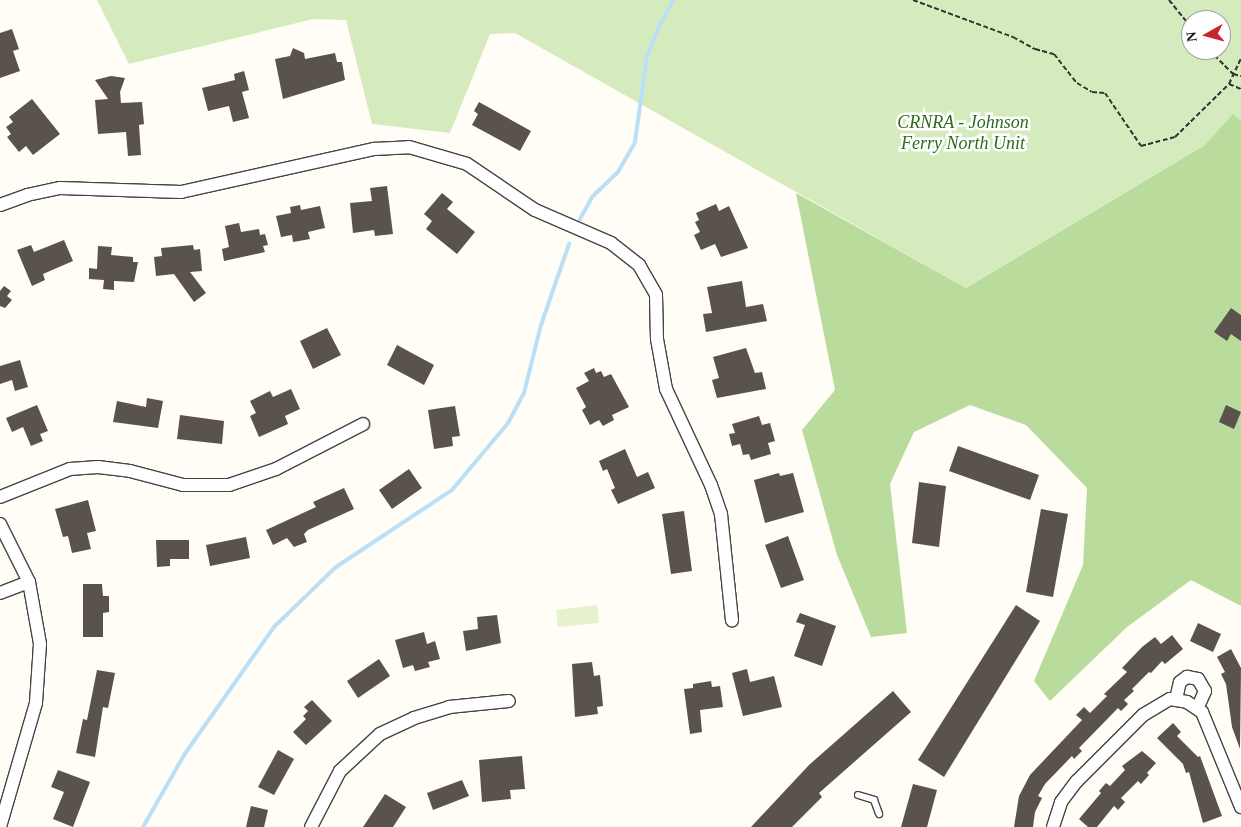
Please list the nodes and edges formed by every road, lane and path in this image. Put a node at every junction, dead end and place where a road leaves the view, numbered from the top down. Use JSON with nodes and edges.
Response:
{"nodes":[{"id":1,"x":913,"y":0,"type":"edge"},
{"id":2,"x":1169,"y":0,"type":"edge"},
{"id":3,"x":1181,"y":15,"type":"edge"},
{"id":4,"x":1241,"y":58,"type":"edge"},
{"id":5,"x":1219,"y":60,"type":"edge"},
{"id":6,"x":1233,"y":74,"type":"junction"},
{"id":7,"x":1241,"y":76,"type":"edge"},
{"id":8,"x":1229,"y":84,"type":"junction"},
{"id":9,"x":1241,"y":89,"type":"edge"},
{"id":10,"x":0,"y":205,"type":"edge"},
{"id":11,"x":363,"y":424,"type":"dead end"},
{"id":12,"x":0,"y":497,"type":"edge"},
{"id":13,"x":0,"y":524,"type":"edge"},
{"id":14,"x":29,"y":582,"type":"junction"},
{"id":15,"x":0,"y":593,"type":"edge"},
{"id":16,"x":732,"y":620,"type":"dead end"},
{"id":17,"x":1176,"y":699,"type":"junction"},
{"id":18,"x":509,"y":701,"type":"dead end"},
{"id":19,"x":1198,"y":707,"type":"junction"},
{"id":20,"x":858,"y":795,"type":"dead end"},
{"id":21,"x":1241,"y":807,"type":"edge"},
{"id":22,"x":879,"y":814,"type":"dead end"},
{"id":23,"x":0,"y":827,"type":"edge"},
{"id":24,"x":311,"y":827,"type":"edge"},
{"id":25,"x":1053,"y":827,"type":"edge"}],
"edges":[{"from":1,"to":8,"type":"path"},
{"from":2,"to":3,"type":"path"},
{"from":4,"to":6,"type":"path"},
{"from":5,"to":6,"type":"path"},
{"from":6,"to":7,"type":"path"},
{"from":6,"to":8,"type":"path"},
{"from":8,"to":9,"type":"path"},
{"from":10,"to":16,"type":"street"},
{"from":11,"to":12,"type":"street"},
{"from":13,"to":14,"type":"street"},
{"from":14,"to":15,"type":"street"},
{"from":14,"to":23,"type":"street"},
{"from":17,"to":19,"type":"street"},
{"from":17,"to":19,"type":"street"},
{"from":17,"to":25,"type":"street"},
{"from":18,"to":24,"type":"street"},
{"from":19,"to":21,"type":"street"},
{"from":20,"to":22,"type":"lane"}]}
